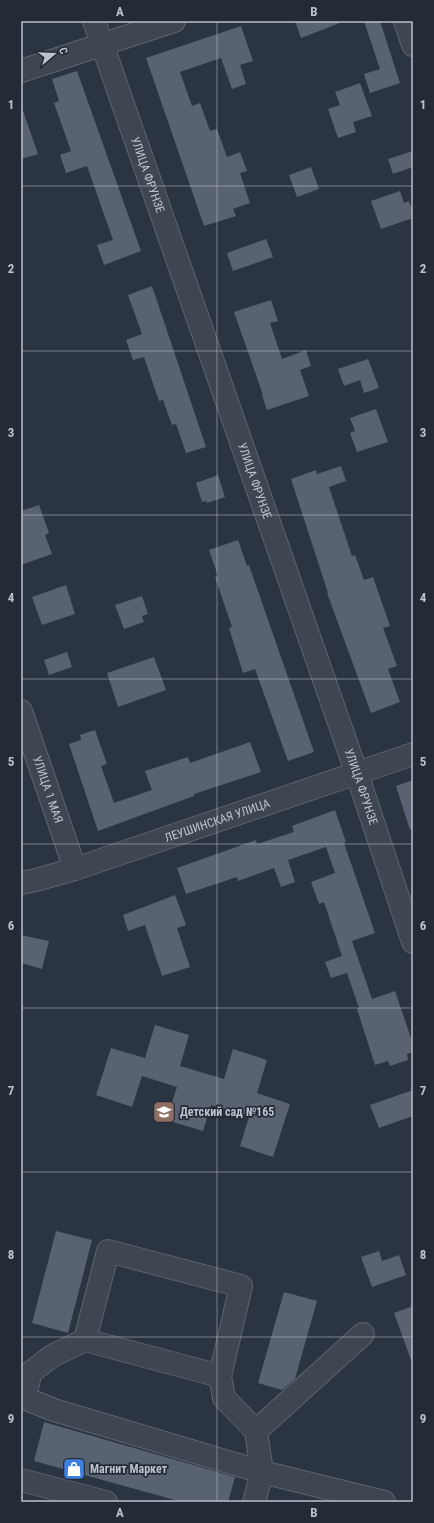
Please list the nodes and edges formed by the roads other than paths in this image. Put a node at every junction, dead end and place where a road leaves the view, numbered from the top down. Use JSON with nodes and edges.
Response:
{"nodes":[{"id":1,"x":94,"y":21,"type":"edge"},
{"id":2,"x":174,"y":21,"type":"edge"},
{"id":3,"x":405,"y":21,"type":"edge"},
{"id":4,"x":102,"y":45,"type":"junction"},
{"id":5,"x":413,"y":45,"type":"edge"},
{"id":6,"x":21,"y":71,"type":"edge"},
{"id":7,"x":21,"y":711,"type":"edge"},
{"id":8,"x":413,"y":754,"type":"edge"},
{"id":9,"x":356,"y":774,"type":"junction"},
{"id":10,"x":75,"y":869,"type":"junction"},
{"id":11,"x":21,"y":883,"type":"edge"},
{"id":12,"x":413,"y":942,"type":"edge"},
{"id":13,"x":363,"y":1334,"type":"dead end"},
{"id":14,"x":86,"y":1340,"type":"junction"},
{"id":15,"x":220,"y":1376,"type":"junction"},
{"id":16,"x":22,"y":1401,"type":"edge"},
{"id":17,"x":256,"y":1430,"type":"junction"},
{"id":18,"x":262,"y":1472,"type":"junction"},
{"id":19,"x":21,"y":1480,"type":"edge"},
{"id":20,"x":106,"y":1502,"type":"edge"},
{"id":21,"x":254,"y":1502,"type":"edge"},
{"id":22,"x":384,"y":1502,"type":"edge"}],
"edges":[{"from":1,"to":4,"type":"street","name":"УЛИЦА ФРУНЗЕ"},
{"from":2,"to":4,"type":"street"},
{"from":3,"to":5,"type":"street"},
{"from":4,"to":6,"type":"street"},
{"from":4,"to":9,"type":"street","name":"УЛИЦА ФРУНЗЕ"},
{"from":7,"to":10,"type":"street","name":"УЛИЦА 1 МАЯ"},
{"from":8,"to":9,"type":"street","name":"ЛЕУШИНСКАЯ УЛИЦА"},
{"from":9,"to":10,"type":"street","name":"ЛЕУШИНСКАЯ УЛИЦА"},
{"from":9,"to":12,"type":"street","name":"УЛИЦА ФРУНЗЕ"},
{"from":10,"to":11,"type":"street","name":"ЛЕУШИНСКАЯ УЛИЦА"},
{"from":13,"to":17,"type":"street"},
{"from":14,"to":15,"type":"street"},
{"from":14,"to":15,"type":"street"},
{"from":14,"to":16,"type":"street"},
{"from":15,"to":17,"type":"street"},
{"from":16,"to":18,"type":"street"},
{"from":17,"to":18,"type":"street"},
{"from":18,"to":21,"type":"street"},
{"from":18,"to":22,"type":"street"},
{"from":19,"to":20,"type":"street"}]}
